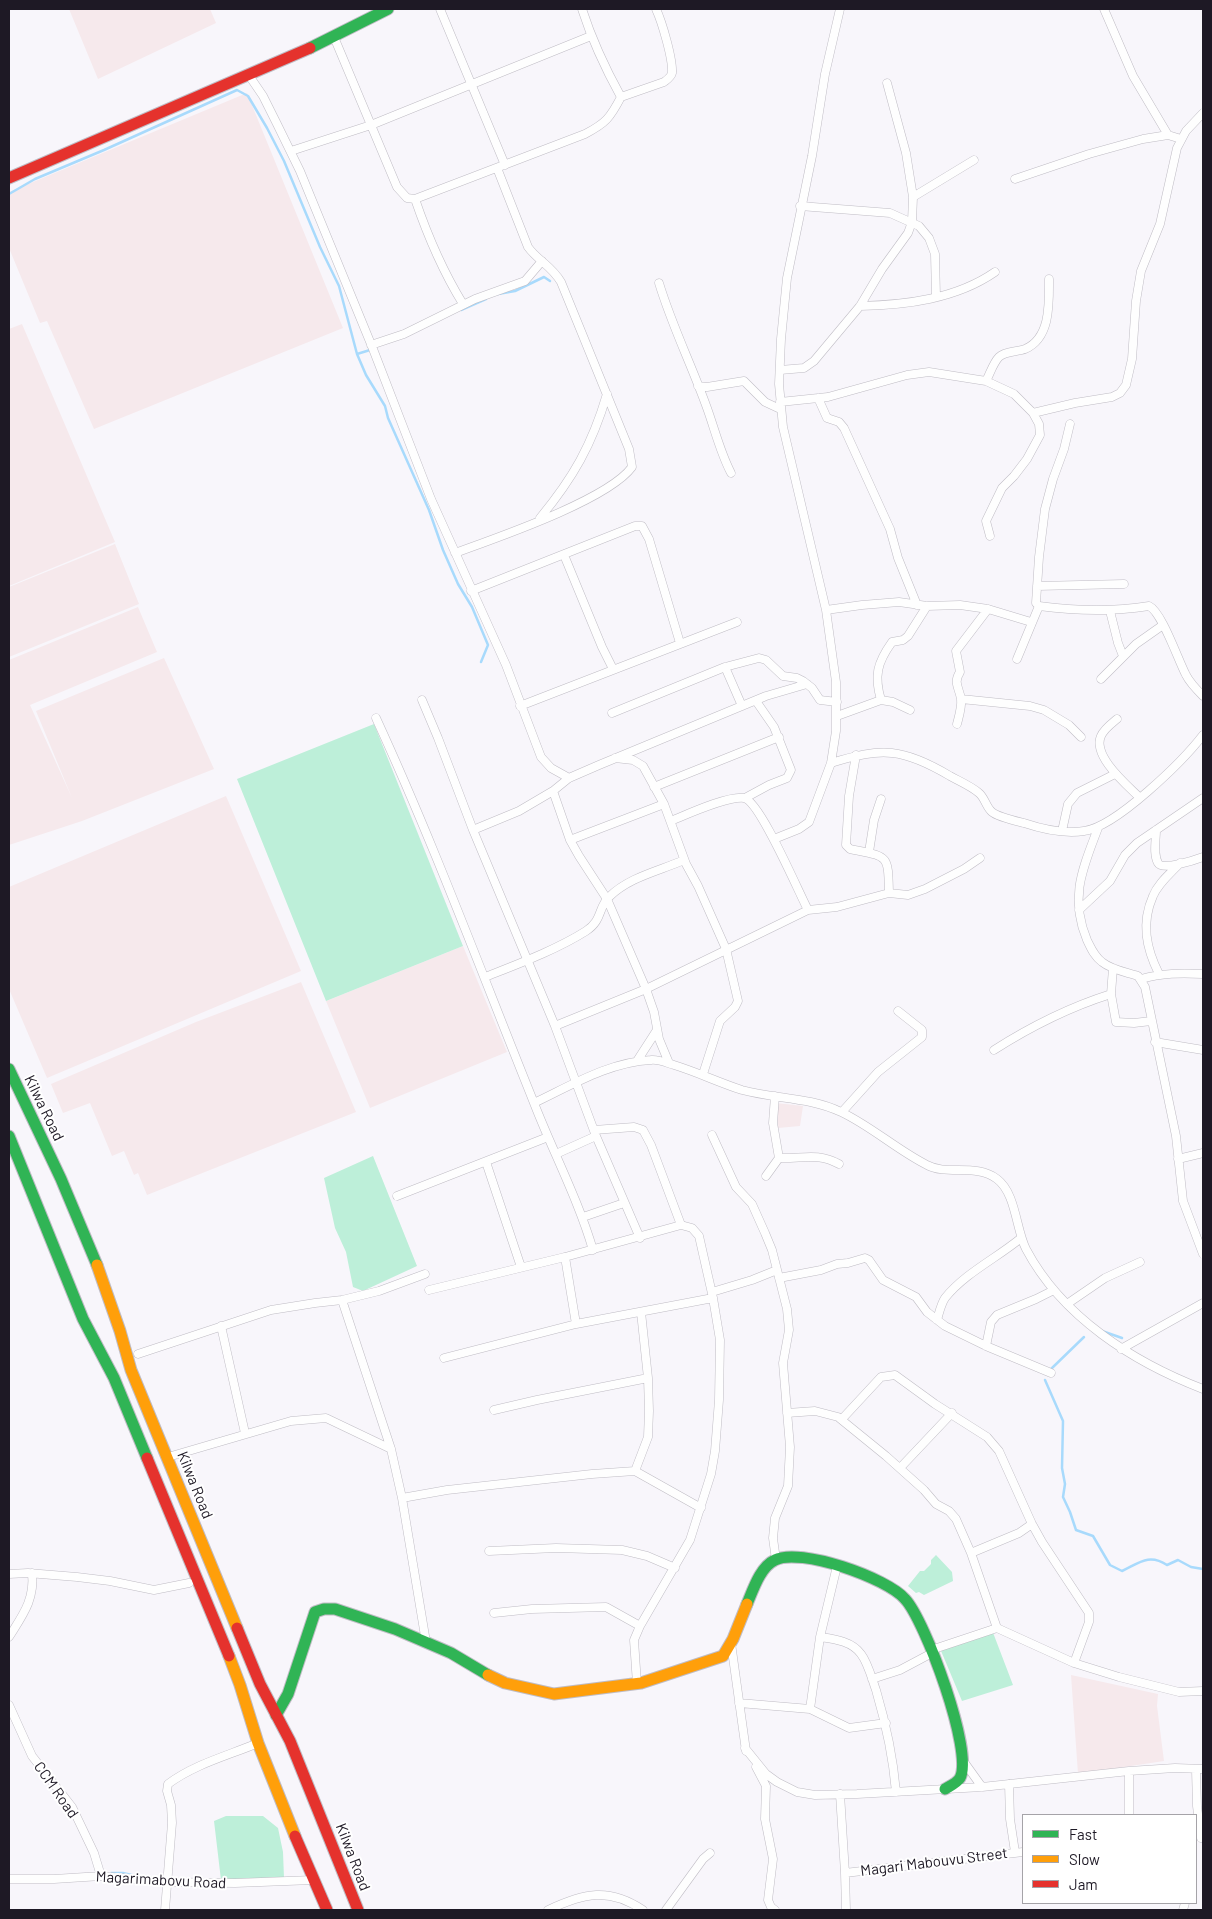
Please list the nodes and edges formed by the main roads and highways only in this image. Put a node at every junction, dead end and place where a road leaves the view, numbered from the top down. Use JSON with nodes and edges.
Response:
{"nodes":[{"id":1,"x":388,"y":9,"type":"edge"},
{"id":2,"x":9,"y":178,"type":"edge"},
{"id":3,"x":9,"y":1069,"type":"edge"},
{"id":4,"x":9,"y":1136,"type":"edge"},
{"id":5,"x":276,"y":1715,"type":"junction"},
{"id":6,"x":944,"y":1789,"type":"road end"},
{"id":7,"x":327,"y":1910,"type":"edge"},
{"id":8,"x":358,"y":1910,"type":"edge"}],
"edges":[{"from":1,"to":2,"type":"main road"},
{"from":3,"to":5,"type":"main road","name":"Kilwa Road"},
{"from":4,"to":7,"type":"main road"},
{"from":5,"to":6,"type":"main road"},
{"from":5,"to":8,"type":"main road","name":"Kilwa Road"}]}
